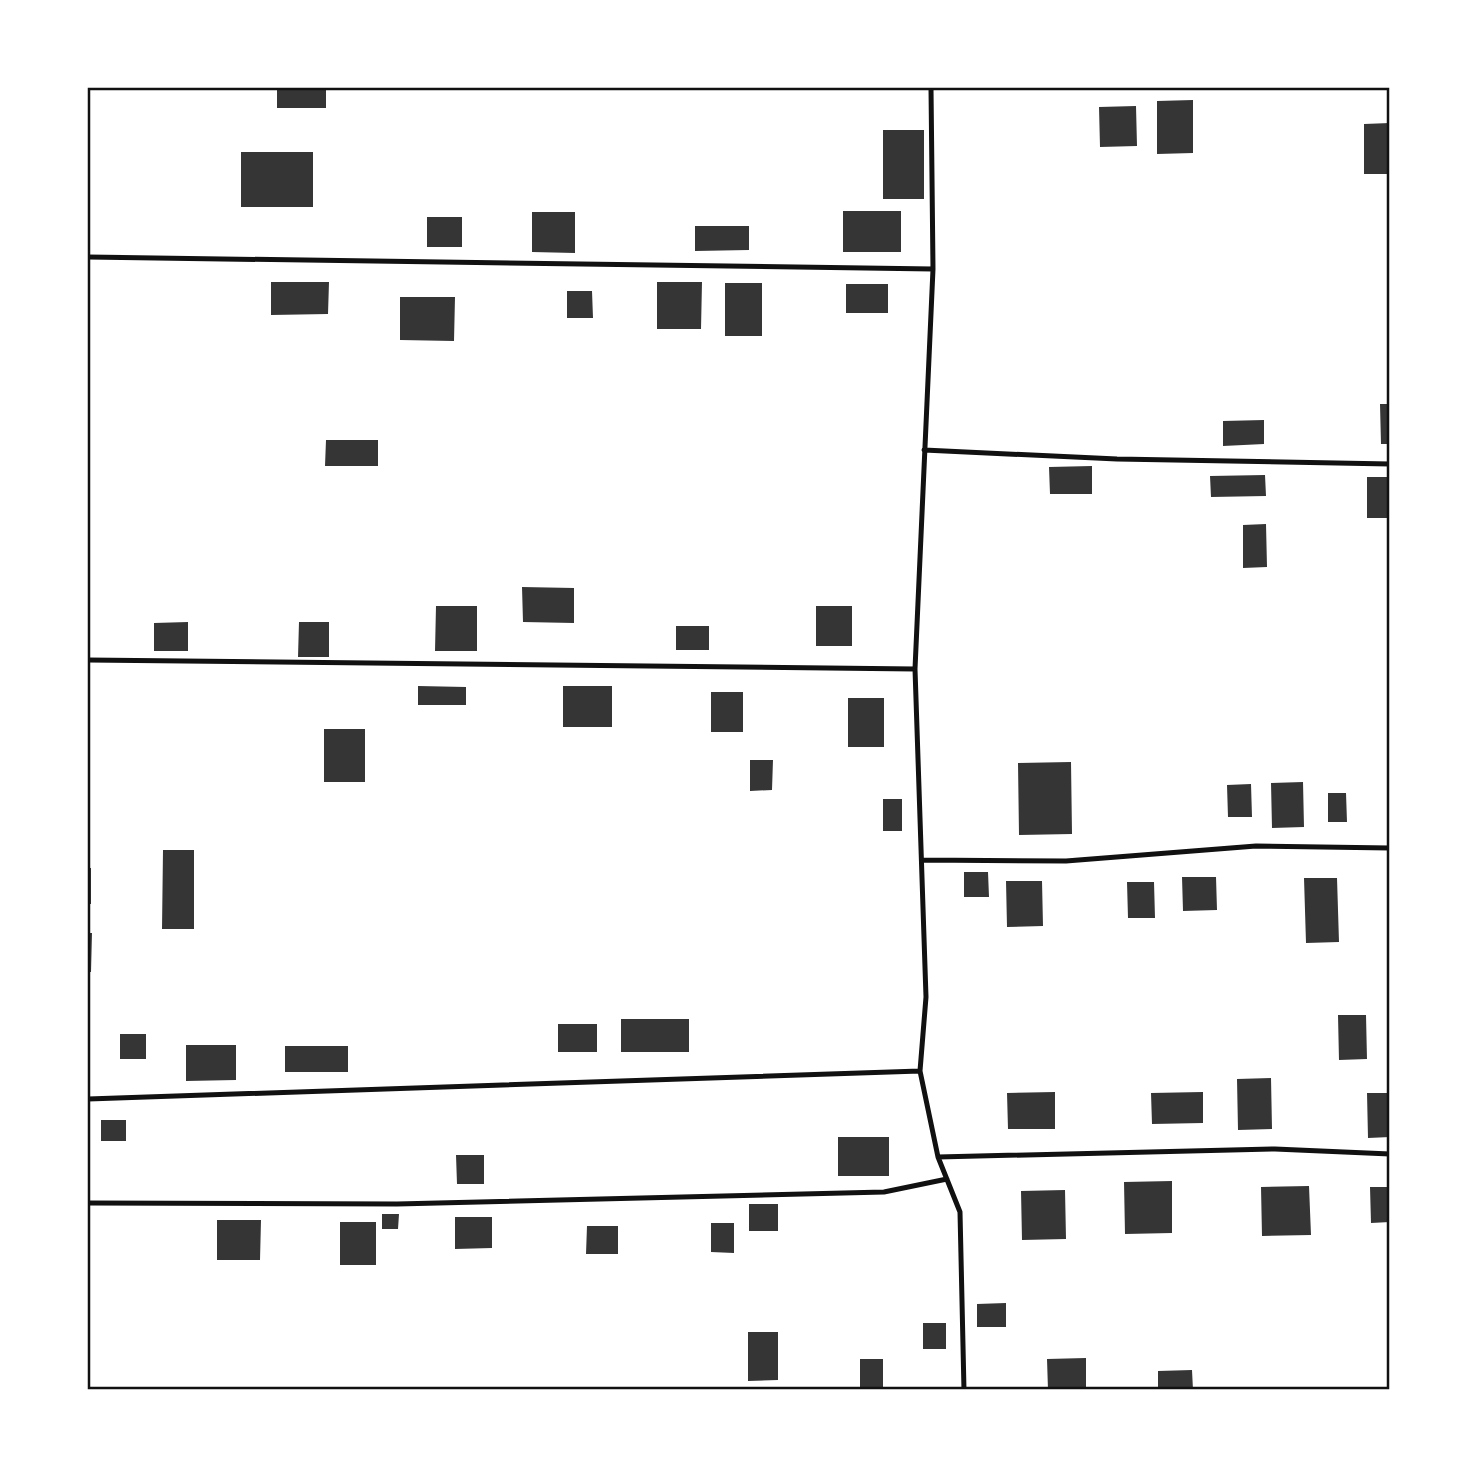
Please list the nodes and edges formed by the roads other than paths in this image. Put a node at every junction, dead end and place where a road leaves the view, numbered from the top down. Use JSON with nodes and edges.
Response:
{"nodes":[{"id":1,"x":931,"y":88,"type":"edge"},
{"id":2,"x":88,"y":257,"type":"edge"},
{"id":3,"x":933,"y":269,"type":"junction"},
{"id":4,"x":924,"y":450,"type":"junction"},
{"id":5,"x":1390,"y":464,"type":"edge"},
{"id":6,"x":88,"y":660,"type":"edge"},
{"id":7,"x":915,"y":669,"type":"junction"},
{"id":8,"x":1390,"y":848,"type":"edge"},
{"id":9,"x":922,"y":860,"type":"junction"},
{"id":10,"x":920,"y":1071,"type":"junction"},
{"id":11,"x":88,"y":1099,"type":"edge"},
{"id":12,"x":1390,"y":1154,"type":"edge"},
{"id":13,"x":938,"y":1157,"type":"junction"},
{"id":14,"x":947,"y":1179,"type":"junction"},
{"id":15,"x":88,"y":1202,"type":"edge"},
{"id":16,"x":964,"y":1390,"type":"edge"}],
"edges":[{"from":1,"to":3,"type":"lane"},
{"from":2,"to":3,"type":"lane"},
{"from":3,"to":4,"type":"lane"},
{"from":4,"to":5,"type":"lane"},
{"from":4,"to":7,"type":"lane"},
{"from":6,"to":7,"type":"lane"},
{"from":7,"to":9,"type":"lane"},
{"from":8,"to":9,"type":"lane"},
{"from":9,"to":10,"type":"lane"},
{"from":10,"to":11,"type":"lane"},
{"from":10,"to":13,"type":"lane"},
{"from":12,"to":13,"type":"lane"},
{"from":13,"to":14,"type":"lane"},
{"from":14,"to":15,"type":"lane"},
{"from":14,"to":16,"type":"lane"}]}
